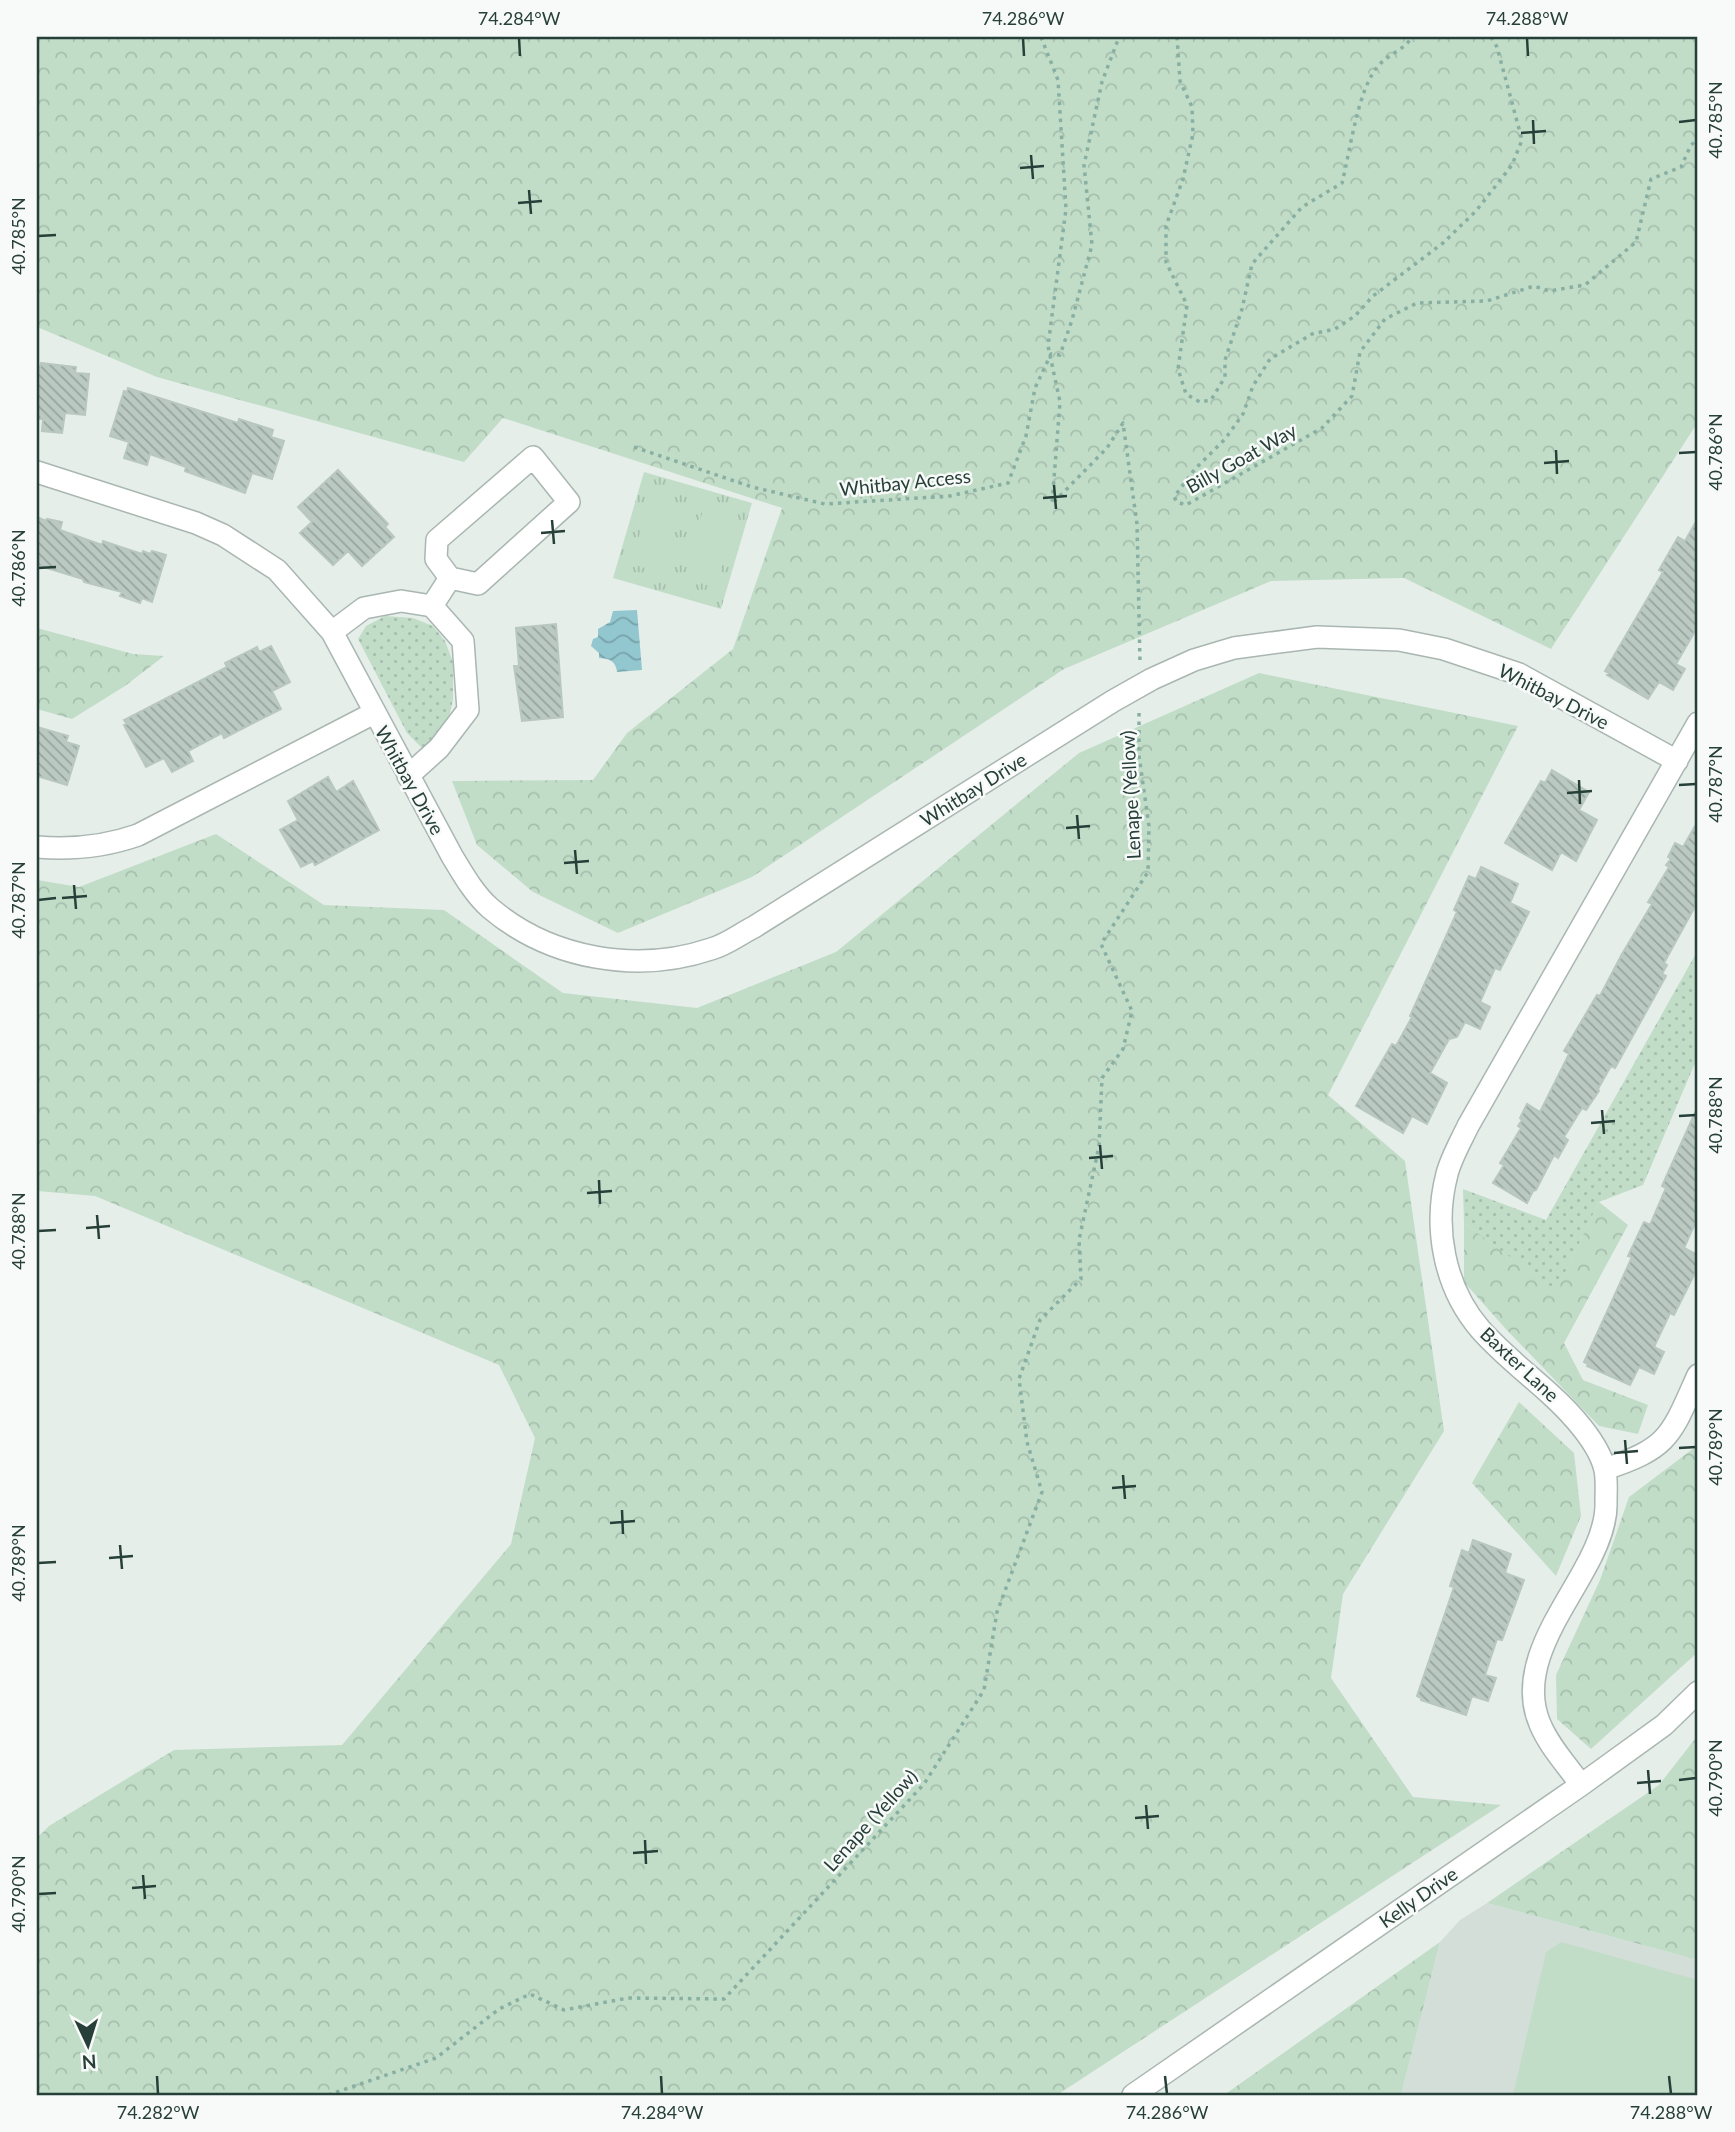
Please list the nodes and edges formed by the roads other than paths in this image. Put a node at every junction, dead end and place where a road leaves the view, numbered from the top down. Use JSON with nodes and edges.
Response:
{"nodes":[{"id":1,"x":37,"y":472,"type":"edge"},
{"id":2,"x":450,"y":578,"type":"junction"},
{"id":3,"x":432,"y":606,"type":"junction"},
{"id":4,"x":332,"y":632,"type":"junction"},
{"id":5,"x":374,"y":713,"type":"junction"},
{"id":6,"x":1698,"y":723,"type":"edge"},
{"id":7,"x":1676,"y":761,"type":"junction"},
{"id":8,"x":408,"y":776,"type":"junction"},
{"id":9,"x":37,"y":847,"type":"edge"},
{"id":10,"x":1698,"y":1376,"type":"edge"},
{"id":11,"x":1605,"y":1469,"type":"junction"},
{"id":12,"x":1698,"y":1692,"type":"edge"},
{"id":13,"x":1581,"y":1785,"type":"junction"},
{"id":14,"x":1133,"y":2095,"type":"edge"}],
"edges":[{"from":1,"to":4,"type":"street","name":"Whitbay Drive"},
{"from":2,"to":2,"type":"street"},
{"from":2,"to":3,"type":"street"},
{"from":3,"to":4,"type":"street"},
{"from":3,"to":8,"type":"street"},
{"from":4,"to":5,"type":"street","name":"Whitbay Drive"},
{"from":5,"to":8,"type":"street","name":"Whitbay Drive"},
{"from":5,"to":9,"type":"street","name":"Whitbay Drive"},
{"from":6,"to":7,"type":"street","name":"Baxter Lane"},
{"from":7,"to":8,"type":"street","name":"Whitbay Drive"},
{"from":7,"to":11,"type":"street","name":"Baxter Lane"},
{"from":10,"to":11,"type":"street"},
{"from":11,"to":13,"type":"street","name":"Baxter Lane"},
{"from":12,"to":13,"type":"street","name":"Kelly Drive"},
{"from":13,"to":14,"type":"street","name":"Kelly Drive"}]}
